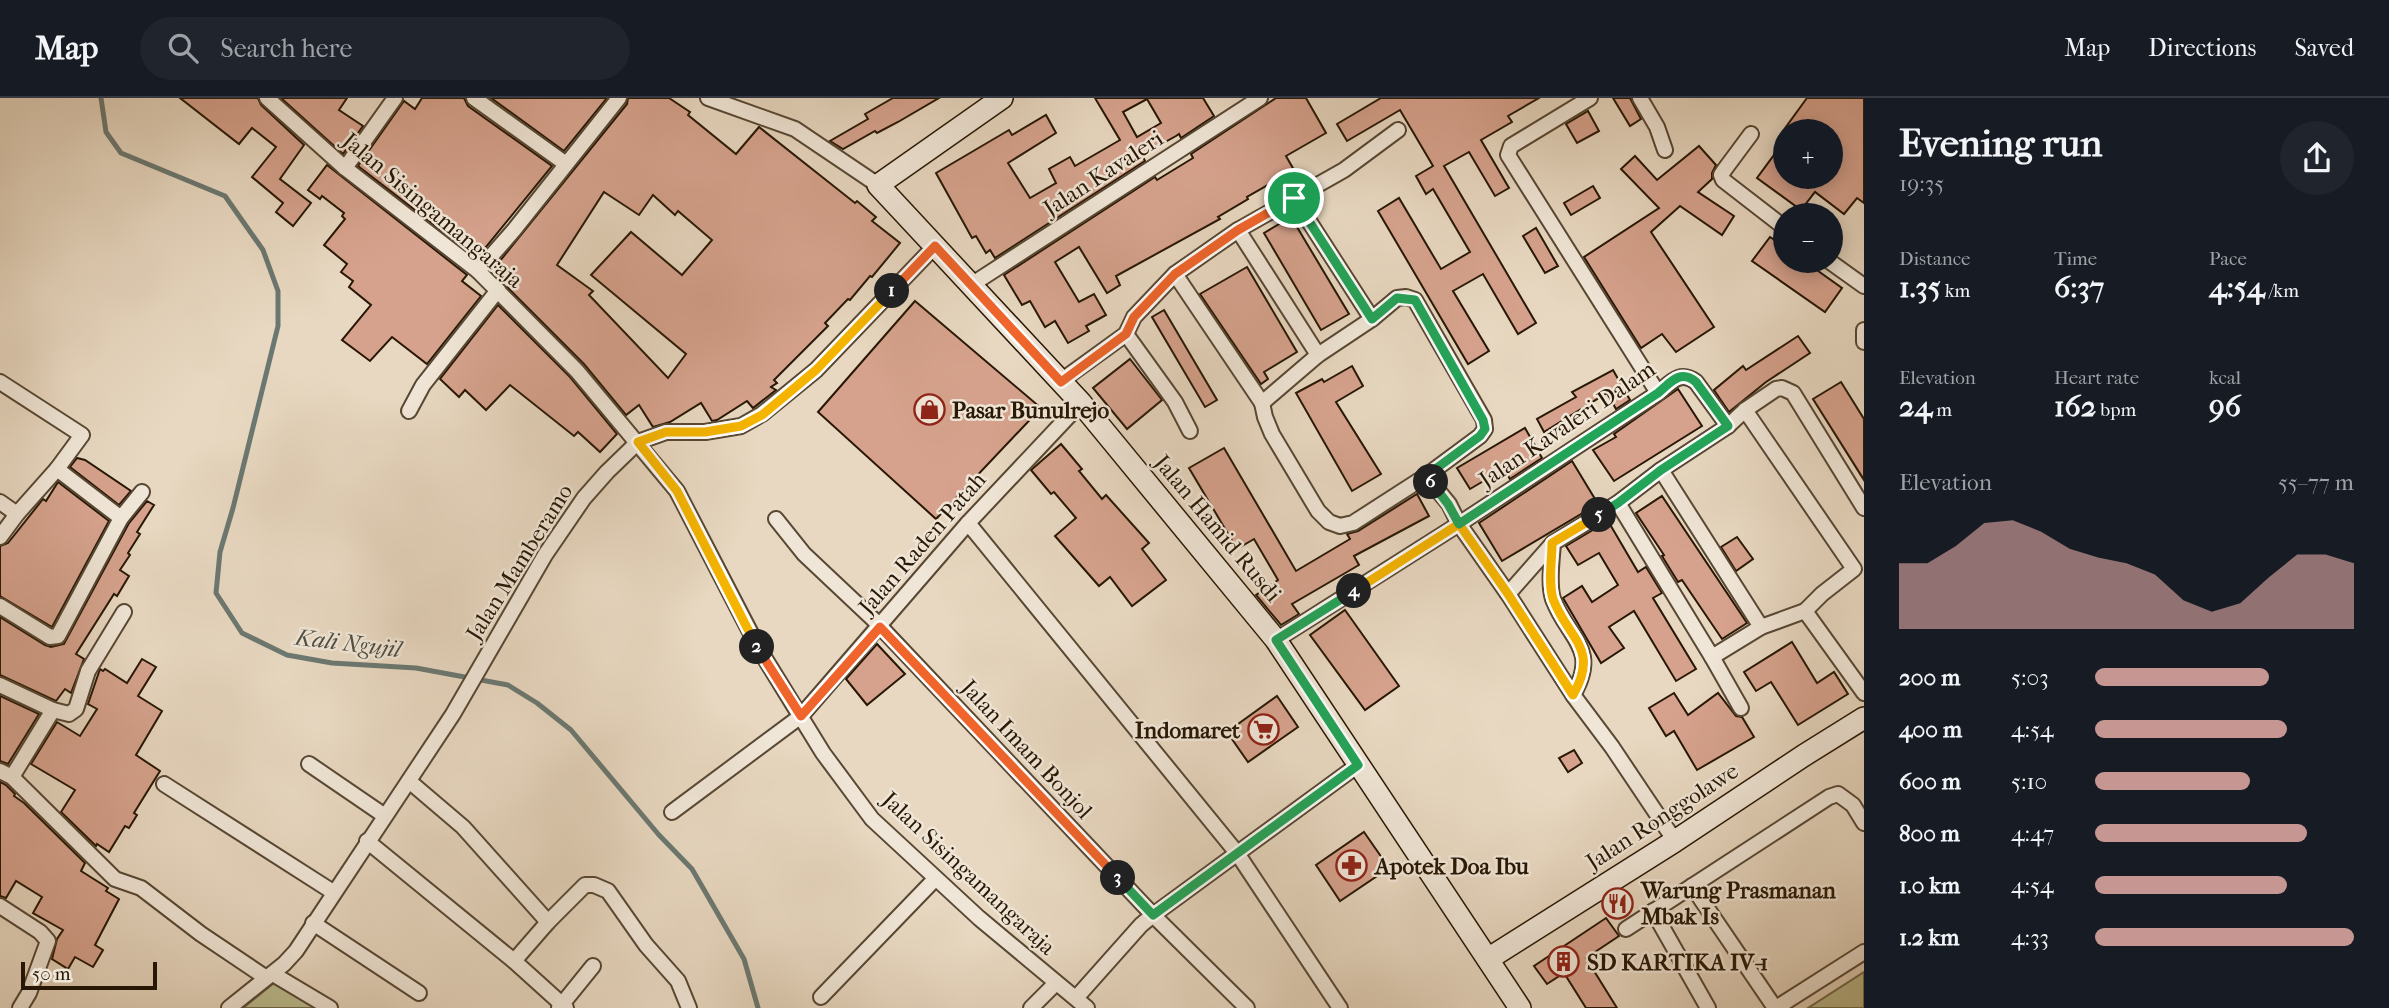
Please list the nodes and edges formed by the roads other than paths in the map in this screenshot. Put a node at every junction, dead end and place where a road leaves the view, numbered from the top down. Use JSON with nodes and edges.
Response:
{"nodes":[{"id":1,"x":267,"y":98,"type":"edge"},
{"id":2,"x":396,"y":98,"type":"edge"},
{"id":3,"x":474,"y":98,"type":"edge"},
{"id":4,"x":620,"y":98,"type":"edge"},
{"id":5,"x":708,"y":98,"type":"edge"},
{"id":6,"x":1002,"y":98,"type":"edge"},
{"id":7,"x":1260,"y":98,"type":"edge"},
{"id":8,"x":1590,"y":98,"type":"edge"},
{"id":9,"x":1640,"y":98,"type":"edge"},
{"id":10,"x":1398,"y":130,"type":"dead end"},
{"id":11,"x":1751,"y":134,"type":"dead end"},
{"id":12,"x":1665,"y":150,"type":"dead end"},
{"id":13,"x":566,"y":164,"type":"junction"},
{"id":14,"x":345,"y":168,"type":"junction"},
{"id":15,"x":878,"y":185,"type":"junction"},
{"id":16,"x":1294,"y":198,"type":"junction"},
{"id":17,"x":1773,"y":219,"type":"edge"},
{"id":18,"x":1238,"y":230,"type":"junction"},
{"id":19,"x":935,"y":246,"type":"junction"},
{"id":20,"x":478,"y":271,"type":"junction"},
{"id":21,"x":1843,"y":271,"type":"edge"},
{"id":22,"x":1175,"y":274,"type":"junction"},
{"id":23,"x":971,"y":285,"type":"junction"},
{"id":24,"x":1864,"y":286,"type":"edge"},
{"id":25,"x":498,"y":290,"type":"junction"},
{"id":26,"x":1372,"y":319,"type":"junction"},
{"id":27,"x":1864,"y":330,"type":"edge"},
{"id":28,"x":1126,"y":334,"type":"junction"},
{"id":29,"x":1864,"y":342,"type":"edge"},
{"id":30,"x":1318,"y":355,"type":"junction"},
{"id":31,"x":0,"y":382,"type":"edge"},
{"id":32,"x":1061,"y":382,"type":"junction"},
{"id":33,"x":1658,"y":393,"type":"junction"},
{"id":34,"x":1081,"y":403,"type":"junction"},
{"id":35,"x":1262,"y":403,"type":"junction"},
{"id":36,"x":1745,"y":410,"type":"junction"},
{"id":37,"x":409,"y":411,"type":"dead end"},
{"id":38,"x":1728,"y":426,"type":"junction"},
{"id":39,"x":1190,"y":431,"type":"dead end"},
{"id":40,"x":638,"y":442,"type":"junction"},
{"id":41,"x":57,"y":469,"type":"junction"},
{"id":42,"x":1661,"y":470,"type":"junction"},
{"id":43,"x":1426,"y":476,"type":"junction"},
{"id":44,"x":142,"y":492,"type":"dead end"},
{"id":45,"x":0,"y":502,"type":"edge"},
{"id":46,"x":1618,"y":503,"type":"junction"},
{"id":47,"x":1864,"y":508,"type":"edge"},
{"id":48,"x":17,"y":514,"type":"junction"},
{"id":49,"x":121,"y":518,"type":"junction"},
{"id":50,"x":776,"y":519,"type":"dead end"},
{"id":51,"x":968,"y":523,"type":"junction"},
{"id":52,"x":1459,"y":524,"type":"junction"},
{"id":53,"x":0,"y":537,"type":"edge"},
{"id":54,"x":1552,"y":543,"type":"junction"},
{"id":55,"x":1859,"y":565,"type":"edge"},
{"id":56,"x":1508,"y":594,"type":"junction"},
{"id":57,"x":0,"y":606,"type":"edge"},
{"id":58,"x":1805,"y":611,"type":"junction"},
{"id":59,"x":124,"y":612,"type":"dead end"},
{"id":60,"x":880,"y":627,"type":"junction"},
{"id":61,"x":1760,"y":627,"type":"junction"},
{"id":62,"x":1276,"y":640,"type":"junction"},
{"id":63,"x":1712,"y":657,"type":"junction"},
{"id":64,"x":0,"y":685,"type":"edge"},
{"id":65,"x":1864,"y":693,"type":"edge"},
{"id":66,"x":1573,"y":695,"type":"junction"},
{"id":67,"x":1741,"y":708,"type":"dead end"},
{"id":68,"x":53,"y":710,"type":"junction"},
{"id":69,"x":801,"y":716,"type":"junction"},
{"id":70,"x":1864,"y":718,"type":"edge"},
{"id":71,"x":309,"y":764,"type":"dead end"},
{"id":72,"x":1358,"y":765,"type":"junction"},
{"id":73,"x":6,"y":774,"type":"edge"},
{"id":74,"x":409,"y":781,"type":"junction"},
{"id":75,"x":164,"y":784,"type":"dead end"},
{"id":76,"x":671,"y":812,"type":"dead end"},
{"id":77,"x":385,"y":816,"type":"junction"},
{"id":78,"x":1864,"y":823,"type":"edge"},
{"id":79,"x":367,"y":841,"type":"junction"},
{"id":80,"x":1675,"y":841,"type":"junction"},
{"id":81,"x":1237,"y":853,"type":"junction"},
{"id":82,"x":935,"y":879,"type":"junction"},
{"id":83,"x":1692,"y":886,"type":"junction"},
{"id":84,"x":333,"y":892,"type":"junction"},
{"id":85,"x":0,"y":906,"type":"edge"},
{"id":86,"x":1653,"y":911,"type":"junction"},
{"id":87,"x":1153,"y":915,"type":"junction"},
{"id":88,"x":548,"y":922,"type":"junction"},
{"id":89,"x":313,"y":923,"type":"junction"},
{"id":90,"x":1626,"y":929,"type":"dead end"},
{"id":91,"x":1864,"y":952,"type":"edge"},
{"id":92,"x":1488,"y":959,"type":"junction"},
{"id":93,"x":514,"y":961,"type":"junction"},
{"id":94,"x":593,"y":966,"type":"dead end"},
{"id":95,"x":269,"y":976,"type":"junction"},
{"id":96,"x":1055,"y":983,"type":"junction"},
{"id":97,"x":419,"y":993,"type":"dead end"},
{"id":98,"x":821,"y":998,"type":"dead end"},
{"id":99,"x":1082,"y":1003,"type":"edge"},
{"id":100,"x":562,"y":1007,"type":"edge"},
{"id":101,"x":20,"y":1008,"type":"edge"},
{"id":102,"x":229,"y":1008,"type":"edge"},
{"id":103,"x":330,"y":1008,"type":"edge"},
{"id":104,"x":689,"y":1008,"type":"edge"},
{"id":105,"x":1031,"y":1008,"type":"edge"},
{"id":106,"x":1247,"y":1008,"type":"edge"},
{"id":107,"x":1340,"y":1008,"type":"edge"},
{"id":108,"x":1520,"y":1008,"type":"edge"},
{"id":109,"x":1708,"y":1008,"type":"edge"},
{"id":110,"x":1775,"y":1008,"type":"edge"}],
"edges":[{"from":1,"to":14,"type":"street","name":"Jalan Sisingamangaraja"},
{"from":2,"to":14,"type":"street"},
{"from":3,"to":13,"type":"street"},
{"from":4,"to":13,"type":"street"},
{"from":5,"to":15,"type":"street"},
{"from":6,"to":15,"type":"street"},
{"from":7,"to":23,"type":"street","name":"Jalan Kavaleri"},
{"from":8,"to":33,"type":"street"},
{"from":9,"to":12,"type":"street"},
{"from":10,"to":16,"type":"street"},
{"from":11,"to":17,"type":"street"},
{"from":13,"to":20,"type":"street"},
{"from":14,"to":20,"type":"street","name":"Jalan Sisingamangaraja"},
{"from":15,"to":19,"type":"street","name":"Jalan Hamid Rusdi"},
{"from":16,"to":18,"type":"street"},
{"from":16,"to":26,"type":"street"},
{"from":18,"to":22,"type":"street"},
{"from":18,"to":30,"type":"street"},
{"from":19,"to":23,"type":"street","name":"Jalan Hamid Rusdi"},
{"from":19,"to":40,"type":"street","name":"Jalan Mamberamo"},
{"from":20,"to":25,"type":"street","name":"Jalan Sisingamangaraja"},
{"from":21,"to":24,"type":"street"},
{"from":22,"to":28,"type":"street"},
{"from":22,"to":35,"type":"street"},
{"from":23,"to":32,"type":"street","name":"Jalan Hamid Rusdi"},
{"from":25,"to":37,"type":"street"},
{"from":25,"to":40,"type":"street","name":"Jalan Sisingamangaraja"},
{"from":26,"to":30,"type":"street"},
{"from":26,"to":43,"type":"street"},
{"from":27,"to":29,"type":"street"},
{"from":28,"to":32,"type":"street"},
{"from":28,"to":39,"type":"street"},
{"from":30,"to":35,"type":"street"},
{"from":31,"to":41,"type":"street"},
{"from":32,"to":34,"type":"street","name":"Jalan Hamid Rusdi"},
{"from":33,"to":38,"type":"street","name":"Jalan Kavaleri Dalam"},
{"from":33,"to":52,"type":"street","name":"Jalan Kavaleri Dalam"},
{"from":34,"to":51,"type":"street","name":"Jalan Raden Patah"},
{"from":34,"to":62,"type":"street","name":"Jalan Hamid Rusdi"},
{"from":35,"to":43,"type":"street"},
{"from":36,"to":38,"type":"street"},
{"from":36,"to":47,"type":"street"},
{"from":36,"to":55,"type":"street"},
{"from":38,"to":42,"type":"street"},
{"from":40,"to":69,"type":"street","name":"Jalan Sisingamangaraja"},
{"from":40,"to":74,"type":"street","name":"Jalan Mamberamo"},
{"from":41,"to":48,"type":"street"},
{"from":41,"to":49,"type":"street"},
{"from":42,"to":46,"type":"street"},
{"from":42,"to":61,"type":"street"},
{"from":43,"to":52,"type":"street"},
{"from":44,"to":49,"type":"street"},
{"from":45,"to":48,"type":"street"},
{"from":46,"to":54,"type":"street"},
{"from":46,"to":63,"type":"street"},
{"from":48,"to":53,"type":"street"},
{"from":49,"to":57,"type":"street"},
{"from":50,"to":60,"type":"street","name":"Jalan Imam Bonjol"},
{"from":51,"to":60,"type":"street","name":"Jalan Raden Patah"},
{"from":51,"to":81,"type":"street"},
{"from":52,"to":56,"type":"street"},
{"from":52,"to":62,"type":"street","name":"Jalan Kavaleri Dalam"},
{"from":54,"to":56,"type":"street"},
{"from":54,"to":66,"type":"street"},
{"from":55,"to":58,"type":"street"},
{"from":56,"to":66,"type":"street"},
{"from":58,"to":61,"type":"street"},
{"from":58,"to":65,"type":"street"},
{"from":59,"to":68,"type":"street"},
{"from":60,"to":69,"type":"street","name":"Jalan Raden Patah"},
{"from":60,"to":87,"type":"street","name":"Jalan Imam Bonjol"},
{"from":61,"to":63,"type":"street"},
{"from":62,"to":72,"type":"street","name":"Jalan Hamid Rusdi"},
{"from":63,"to":67,"type":"street"},
{"from":64,"to":68,"type":"street"},
{"from":66,"to":80,"type":"street"},
{"from":68,"to":73,"type":"street"},
{"from":69,"to":76,"type":"street","name":"Jalan Raden Patah"},
{"from":69,"to":82,"type":"street","name":"Jalan Sisingamangaraja"},
{"from":70,"to":80,"type":"street","name":"Jalan Ronggolawe"},
{"from":71,"to":77,"type":"street"},
{"from":72,"to":81,"type":"street"},
{"from":72,"to":92,"type":"street","name":"Jalan Hamid Rusdi"},
{"from":73,"to":95,"type":"street"},
{"from":74,"to":77,"type":"street","name":"Jalan Mamberamo"},
{"from":74,"to":88,"type":"street"},
{"from":75,"to":84,"type":"street"},
{"from":77,"to":79,"type":"street","name":"Jalan Mamberamo"},
{"from":78,"to":83,"type":"street"},
{"from":79,"to":84,"type":"street","name":"Jalan Mamberamo"},
{"from":79,"to":93,"type":"street"},
{"from":80,"to":92,"type":"street","name":"Jalan Ronggolawe"},
{"from":81,"to":87,"type":"street"},
{"from":81,"to":107,"type":"street"},
{"from":82,"to":96,"type":"street","name":"Jalan Sisingamangaraja"},
{"from":82,"to":98,"type":"street"},
{"from":83,"to":86,"type":"street"},
{"from":83,"to":110,"type":"street"},
{"from":84,"to":89,"type":"street","name":"Jalan Mamberamo"},
{"from":85,"to":101,"type":"street"},
{"from":86,"to":90,"type":"street"},
{"from":86,"to":109,"type":"street"},
{"from":87,"to":99,"type":"street"},
{"from":87,"to":106,"type":"street","name":"Jalan Imam Bonjol"},
{"from":88,"to":93,"type":"street"},
{"from":88,"to":104,"type":"street"},
{"from":89,"to":95,"type":"street","name":"Jalan Mamberamo"},
{"from":89,"to":97,"type":"street"},
{"from":91,"to":110,"type":"street"},
{"from":92,"to":108,"type":"street","name":"Jalan Hamid Rusdi"},
{"from":93,"to":100,"type":"street"},
{"from":94,"to":100,"type":"street"},
{"from":95,"to":102,"type":"street","name":"Jalan Mamberamo"},
{"from":95,"to":103,"type":"street"},
{"from":96,"to":99,"type":"street","name":"Jalan Sisingamangaraja"},
{"from":96,"to":105,"type":"street"}]}
